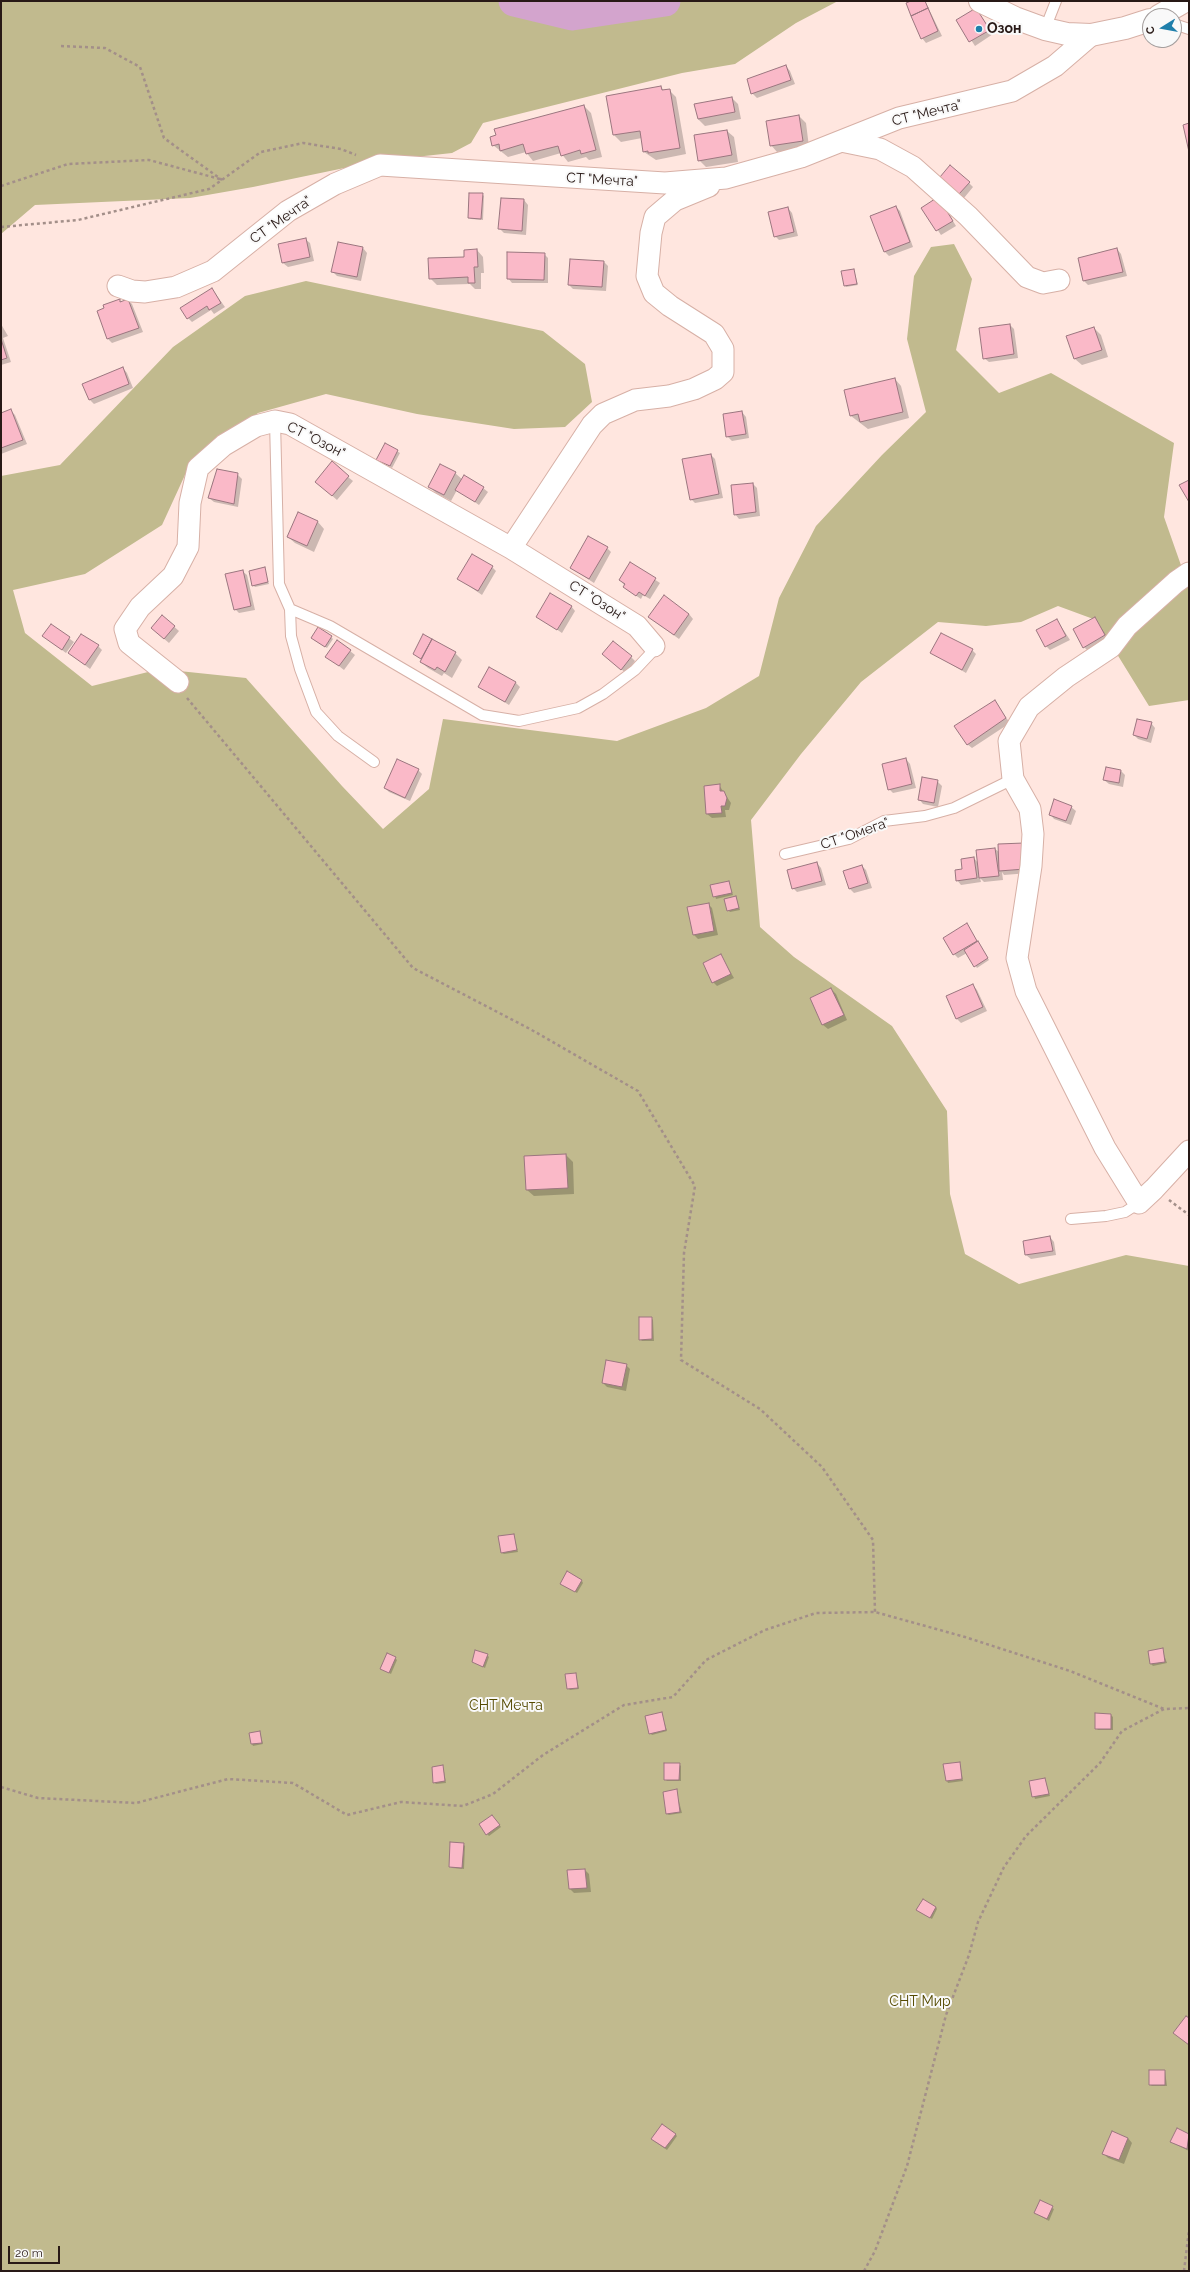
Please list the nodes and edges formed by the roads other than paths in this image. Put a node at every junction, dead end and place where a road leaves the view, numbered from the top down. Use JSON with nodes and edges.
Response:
{"nodes":[{"id":1,"x":980,"y":1,"type":"edge"},
{"id":2,"x":1056,"y":1,"type":"edge"},
{"id":3,"x":1185,"y":1,"type":"edge"},
{"id":4,"x":1173,"y":8,"type":"edge"},
{"id":5,"x":1142,"y":23,"type":"edge"},
{"id":6,"x":1045,"y":29,"type":"junction"},
{"id":7,"x":1091,"y":35,"type":"junction"},
{"id":8,"x":841,"y":141,"type":"junction"},
{"id":9,"x":726,"y":178,"type":"junction"},
{"id":10,"x":1059,"y":280,"type":"dead end"},
{"id":11,"x":118,"y":286,"type":"dead end"},
{"id":12,"x":275,"y":421,"type":"junction"},
{"id":13,"x":511,"y":548,"type":"junction"},
{"id":14,"x":1189,"y":573,"type":"edge"},
{"id":15,"x":290,"y":609,"type":"junction"},
{"id":16,"x":654,"y":646,"type":"joint"},
{"id":17,"x":178,"y":682,"type":"road end"},
{"id":18,"x":374,"y":762,"type":"dead end"},
{"id":19,"x":1014,"y":779,"type":"junction"},
{"id":20,"x":785,"y":854,"type":"dead end"},
{"id":21,"x":1189,"y":1151,"type":"edge"},
{"id":22,"x":1139,"y":1203,"type":"junction"},
{"id":23,"x":1071,"y":1219,"type":"dead end"}],
"edges":[{"from":1,"to":6,"type":"street"},
{"from":2,"to":6,"type":"lane"},
{"from":3,"to":4,"type":"street"},
{"from":5,"to":7,"type":"street"},
{"from":6,"to":7,"type":"street"},
{"from":7,"to":8,"type":"street","name":"СТ \"Мечта\""},
{"from":8,"to":9,"type":"street","name":"СТ \"Мечта\""},
{"from":8,"to":10,"type":"street"},
{"from":9,"to":11,"type":"street","name":"СТ \"Мечта\""},
{"from":9,"to":13,"type":"street"},
{"from":12,"to":13,"type":"street","name":"СТ \"Озон\""},
{"from":12,"to":15,"type":"lane"},
{"from":12,"to":17,"type":"street","name":"СТ \"Озон\""},
{"from":13,"to":16,"type":"street","name":"СТ \"Озон\""},
{"from":14,"to":19,"type":"street"},
{"from":15,"to":16,"type":"lane"},
{"from":15,"to":18,"type":"lane"},
{"from":19,"to":20,"type":"lane","name":"СТ \"Омега\""},
{"from":19,"to":22,"type":"street"},
{"from":21,"to":22,"type":"street"},
{"from":22,"to":23,"type":"lane"}]}
